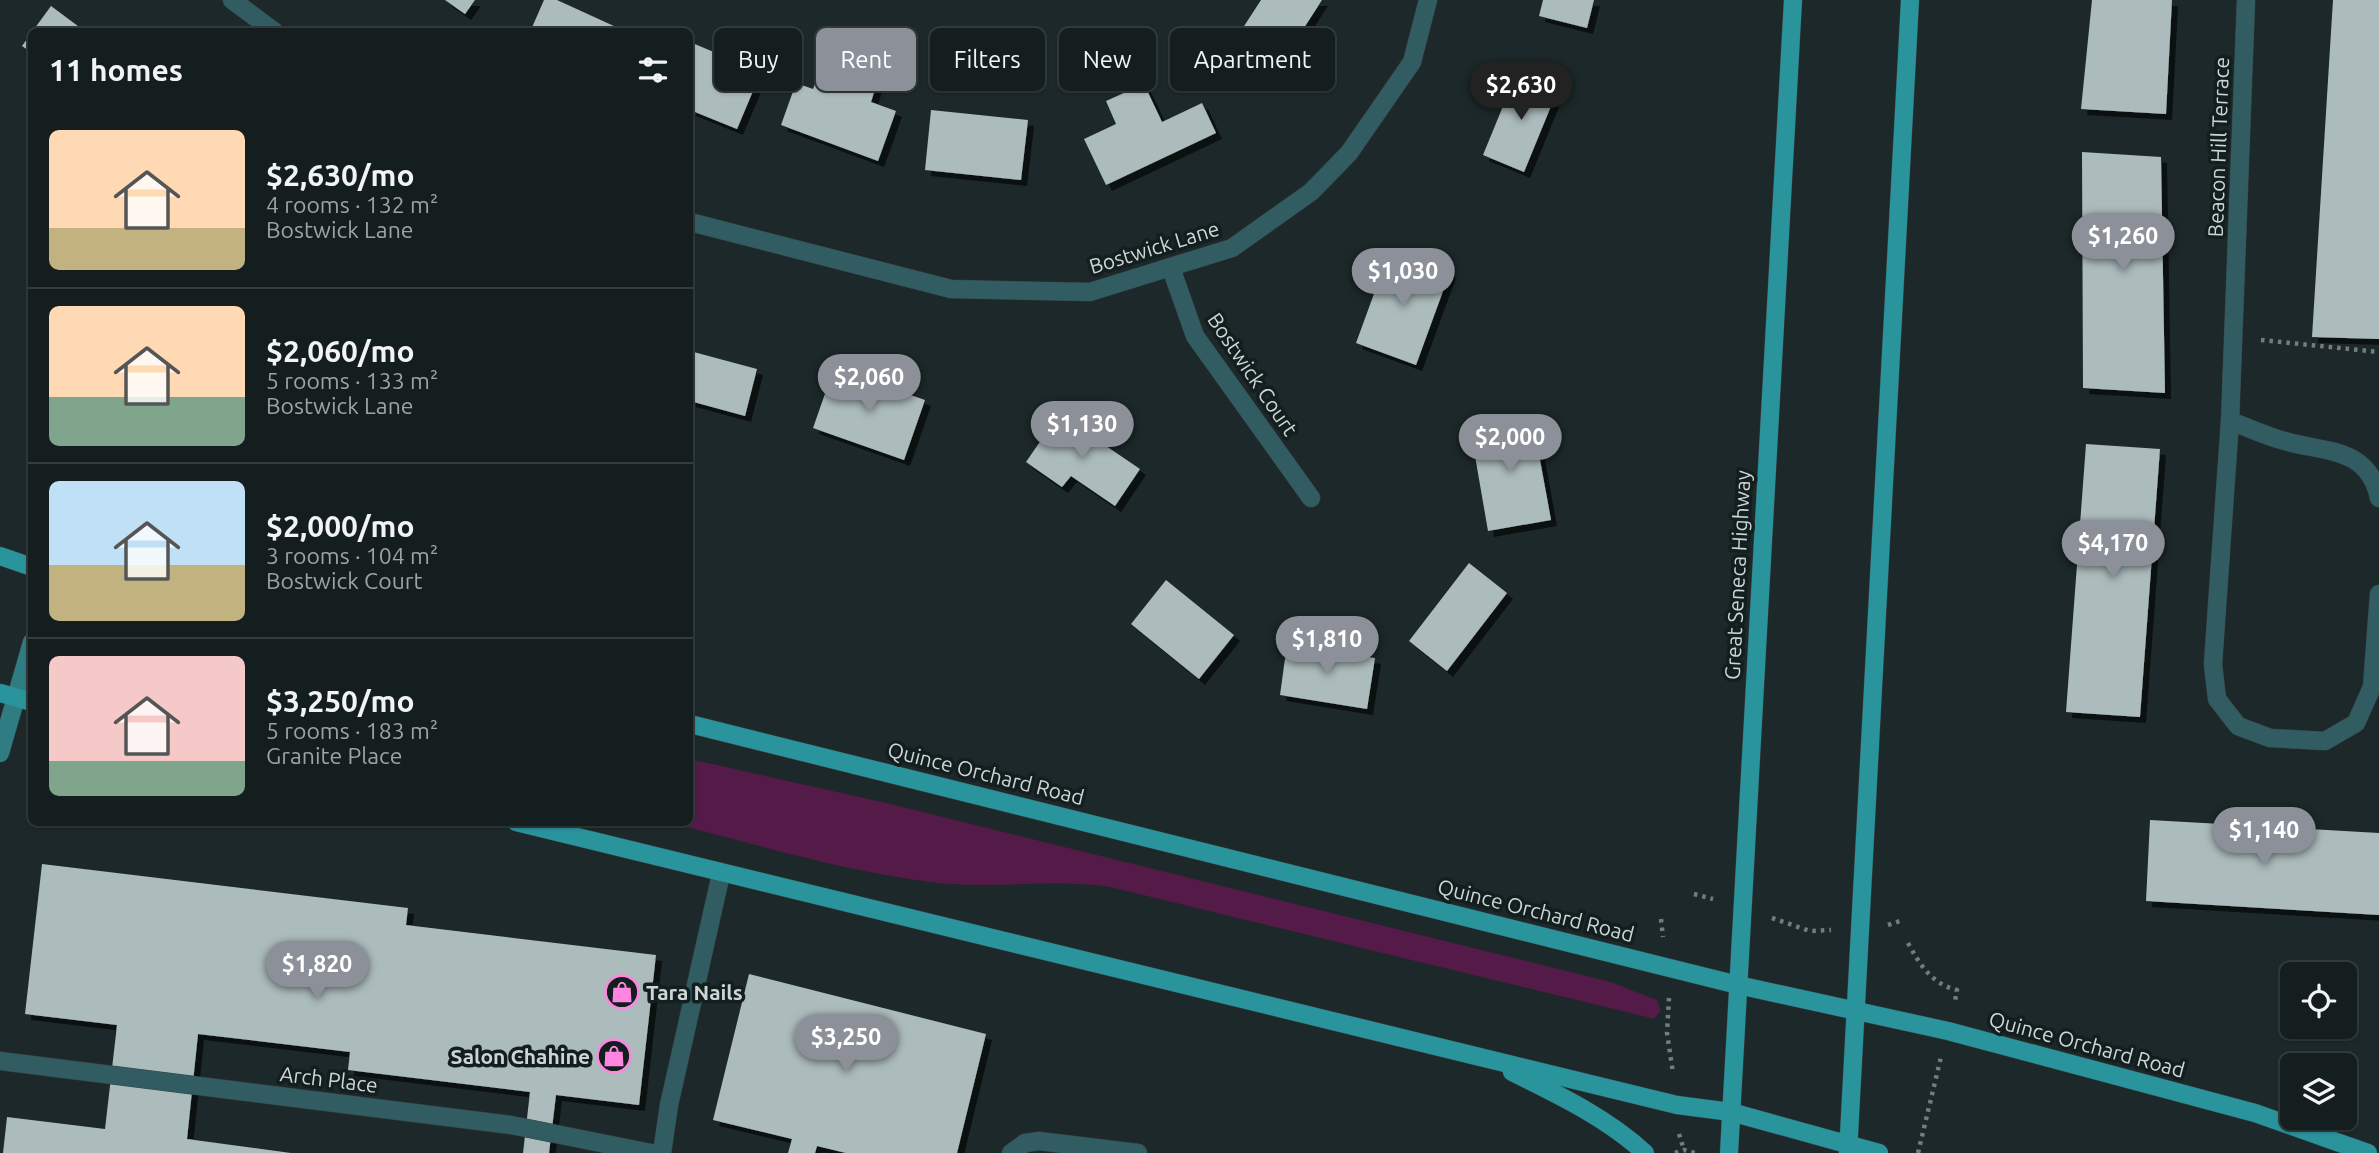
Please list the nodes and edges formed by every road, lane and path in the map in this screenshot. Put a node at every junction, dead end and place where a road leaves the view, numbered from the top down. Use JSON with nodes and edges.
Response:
{"nodes":[{"id":1,"x":232,"y":0,"type":"edge"},
{"id":2,"x":1428,"y":0,"type":"edge"},
{"id":3,"x":1793,"y":0,"type":"edge"},
{"id":4,"x":1910,"y":0,"type":"edge"},
{"id":5,"x":2246,"y":0,"type":"edge"},
{"id":6,"x":270,"y":28,"type":"edge"},
{"id":7,"x":693,"y":223,"type":"edge"},
{"id":8,"x":1171,"y":268,"type":"junction"},
{"id":9,"x":2234,"y":337,"type":"junction"},
{"id":10,"x":2379,"y":352,"type":"edge"},
{"id":11,"x":2230,"y":421,"type":"junction"},
{"id":12,"x":1311,"y":498,"type":"dead end"},
{"id":13,"x":2379,"y":498,"type":"edge"},
{"id":14,"x":0,"y":556,"type":"edge"},
{"id":15,"x":28,"y":566,"type":"edge"},
{"id":16,"x":2379,"y":594,"type":"edge"},
{"id":17,"x":28,"y":656,"type":"edge"},
{"id":18,"x":16,"y":698,"type":"edge"},
{"id":19,"x":693,"y":725,"type":"edge"},
{"id":20,"x":0,"y":753,"type":"edge"},
{"id":21,"x":532,"y":826,"type":"edge"},
{"id":22,"x":720,"y":874,"type":"junction"},
{"id":23,"x":1694,"y":894,"type":"dead end"},
{"id":24,"x":1741,"y":908,"type":"junction"},
{"id":25,"x":1661,"y":919,"type":"dead end"},
{"id":26,"x":1903,"y":920,"type":"dead end"},
{"id":27,"x":1860,"y":927,"type":"junction"},
{"id":28,"x":1668,"y":966,"type":"junction"},
{"id":29,"x":1738,"y":985,"type":"junction"},
{"id":30,"x":1856,"y":1010,"type":"junction"},
{"id":31,"x":1481,"y":1057,"type":"junction"},
{"id":32,"x":0,"y":1061,"type":"edge"},
{"id":33,"x":1676,"y":1105,"type":"junction"},
{"id":34,"x":1731,"y":1112,"type":"junction"},
{"id":35,"x":1849,"y":1148,"type":"edge"},
{"id":36,"x":1684,"y":1150,"type":"junction"},
{"id":37,"x":651,"y":1153,"type":"edge"},
{"id":38,"x":662,"y":1153,"type":"edge"},
{"id":39,"x":1010,"y":1153,"type":"edge"},
{"id":40,"x":1138,"y":1153,"type":"edge"},
{"id":41,"x":1645,"y":1153,"type":"edge"},
{"id":42,"x":1674,"y":1153,"type":"edge"},
{"id":43,"x":1695,"y":1153,"type":"edge"},
{"id":44,"x":1729,"y":1153,"type":"edge"},
{"id":45,"x":1878,"y":1153,"type":"edge"},
{"id":46,"x":2368,"y":1153,"type":"edge"}],
"edges":[{"from":1,"to":6,"type":"street"},
{"from":2,"to":8,"type":"street","name":"Bostwick Lane"},
{"from":3,"to":24,"type":"main road","name":"Great Seneca Highway"},
{"from":4,"to":27,"type":"main road"},
{"from":5,"to":9,"type":"street","name":"Beacon Hill Terrace"},
{"from":7,"to":8,"type":"street","name":"Bostwick Lane"},
{"from":8,"to":12,"type":"street","name":"Bostwick Court"},
{"from":9,"to":10,"type":"path"},
{"from":9,"to":11,"type":"street","name":"Beacon Hill Terrace"},
{"from":11,"to":13,"type":"street"},
{"from":11,"to":16,"type":"street","name":"Beacon Hill Terrace"},
{"from":14,"to":15,"type":"main road"},
{"from":17,"to":18,"type":"street"},
{"from":18,"to":20,"type":"street"},
{"from":19,"to":28,"type":"main road","name":"Quince Orchard Road"},
{"from":21,"to":22,"type":"main road"},
{"from":22,"to":31,"type":"main road"},
{"from":22,"to":38,"type":"street"},
{"from":23,"to":24,"type":"path"},
{"from":24,"to":27,"type":"path"},
{"from":24,"to":29,"type":"main road","name":"Great Seneca Highway"},
{"from":25,"to":28,"type":"path"},
{"from":26,"to":27,"type":"path"},
{"from":27,"to":30,"type":"main road"},
{"from":28,"to":29,"type":"main road","name":"Quince Orchard Road"},
{"from":28,"to":33,"type":"path"},
{"from":29,"to":30,"type":"main road","name":"Quince Orchard Road"},
{"from":29,"to":34,"type":"main road","name":"Great Seneca Highway"},
{"from":30,"to":35,"type":"main road"},
{"from":30,"to":46,"type":"main road","name":"Quince Orchard Road"},
{"from":31,"to":33,"type":"main road"},
{"from":31,"to":41,"type":"main road"},
{"from":32,"to":37,"type":"street","name":"Arch Place"},
{"from":33,"to":34,"type":"main road"},
{"from":33,"to":36,"type":"path"},
{"from":34,"to":35,"type":"main road"},
{"from":34,"to":44,"type":"main road","name":"Great Seneca Highway"},
{"from":35,"to":45,"type":"main road"},
{"from":36,"to":42,"type":"path"},
{"from":36,"to":43,"type":"path"},
{"from":39,"to":40,"type":"street"}]}
